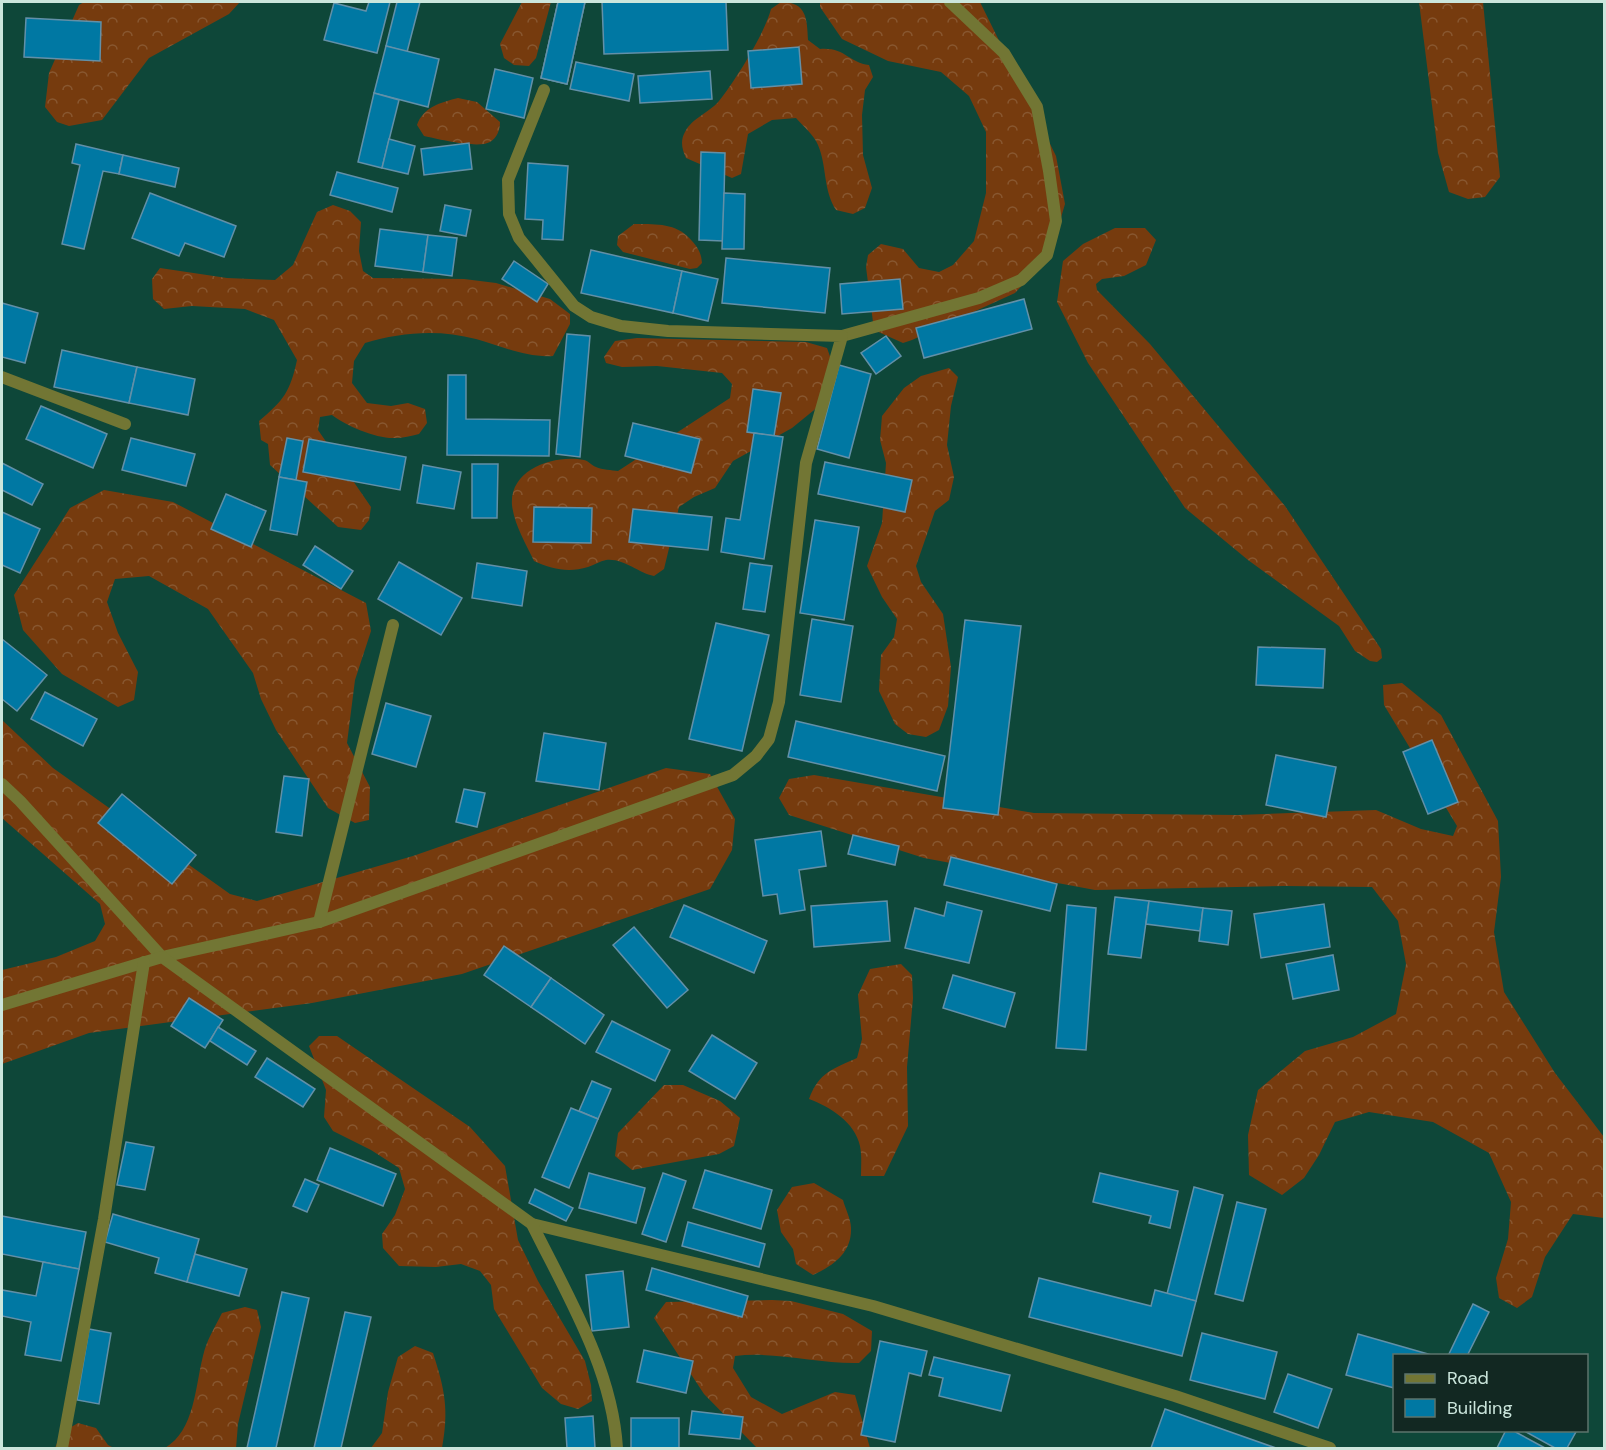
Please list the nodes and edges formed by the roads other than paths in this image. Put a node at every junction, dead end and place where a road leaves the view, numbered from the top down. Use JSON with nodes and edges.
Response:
{"nodes":[{"id":1,"x":950,"y":2,"type":"edge"},
{"id":2,"x":544,"y":90,"type":"dead end"},
{"id":3,"x":843,"y":336,"type":"junction"},
{"id":4,"x":2,"y":377,"type":"edge"},
{"id":5,"x":124,"y":424,"type":"dead end"},
{"id":6,"x":393,"y":625,"type":"dead end"},
{"id":7,"x":2,"y":784,"type":"edge"},
{"id":8,"x":319,"y":922,"type":"junction"},
{"id":9,"x":162,"y":957,"type":"junction"},
{"id":10,"x":144,"y":962,"type":"junction"},
{"id":11,"x":2,"y":1005,"type":"edge"},
{"id":12,"x":532,"y":1224,"type":"junction"},
{"id":13,"x":62,"y":1449,"type":"edge"},
{"id":14,"x":617,"y":1449,"type":"edge"},
{"id":15,"x":1330,"y":1449,"type":"edge"}],
"edges":[{"from":1,"to":3,"type":"street"},
{"from":2,"to":3,"type":"street"},
{"from":3,"to":8,"type":"street"},
{"from":4,"to":5,"type":"street"},
{"from":6,"to":8,"type":"street"},
{"from":7,"to":9,"type":"street"},
{"from":8,"to":9,"type":"street"},
{"from":9,"to":10,"type":"street"},
{"from":9,"to":12,"type":"street"},
{"from":10,"to":11,"type":"street"},
{"from":10,"to":13,"type":"street"},
{"from":12,"to":14,"type":"street"},
{"from":12,"to":15,"type":"street"}]}
